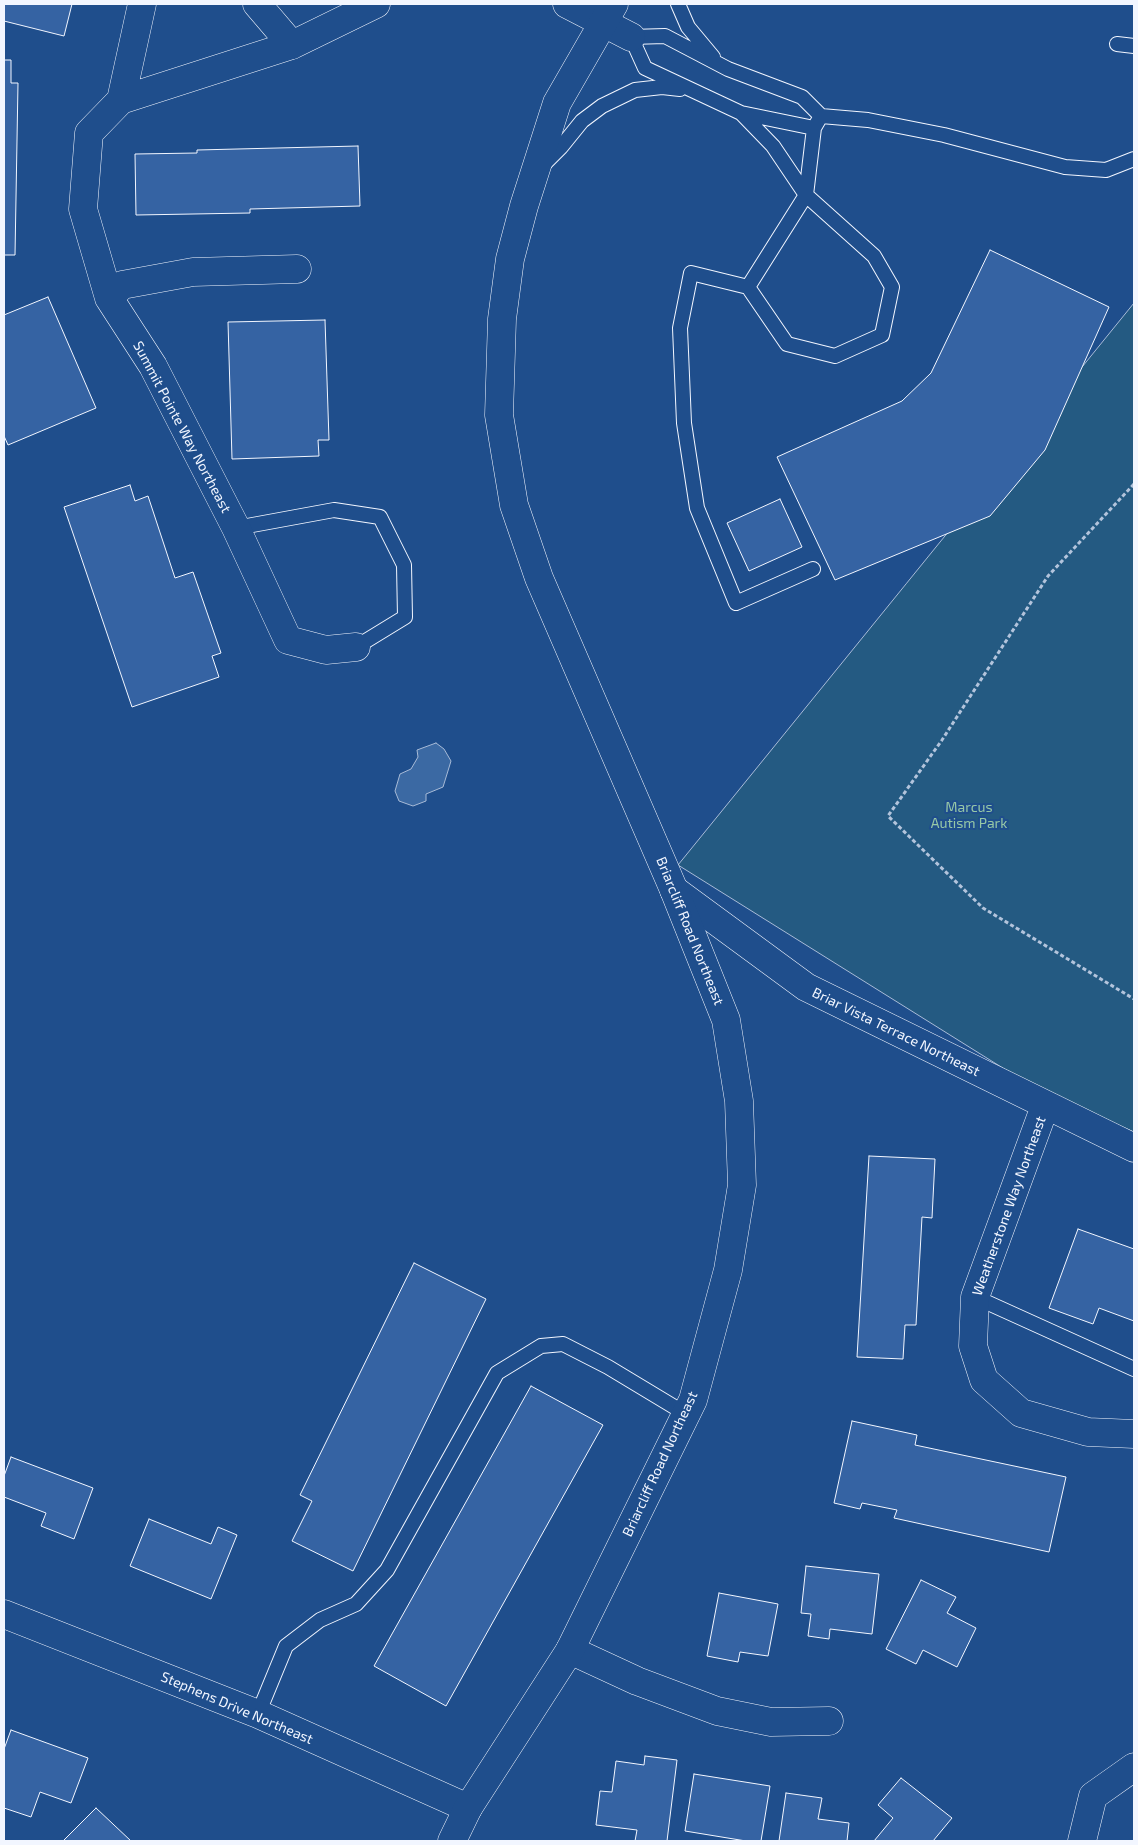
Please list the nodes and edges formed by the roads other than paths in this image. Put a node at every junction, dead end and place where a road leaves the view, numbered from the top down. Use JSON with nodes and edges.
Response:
{"nodes":[{"id":1,"x":142,"y":4,"type":"edge"},
{"id":2,"x":257,"y":4,"type":"edge"},
{"id":3,"x":376,"y":4,"type":"edge"},
{"id":4,"x":568,"y":4,"type":"edge"},
{"id":5,"x":678,"y":4,"type":"edge"},
{"id":6,"x":608,"y":13,"type":"edge"},
{"id":7,"x":631,"y":37,"type":"junction"},
{"id":8,"x":1117,"y":44,"type":"dead end"},
{"id":9,"x":292,"y":45,"type":"junction"},
{"id":10,"x":1134,"y":46,"type":"edge"},
{"id":11,"x":721,"y":65,"type":"junction"},
{"id":12,"x":692,"y":90,"type":"junction"},
{"id":13,"x":121,"y":100,"type":"junction"},
{"id":14,"x":742,"y":113,"type":"junction"},
{"id":15,"x":818,"y":122,"type":"junction"},
{"id":16,"x":1134,"y":159,"type":"edge"},
{"id":17,"x":533,"y":174,"type":"junction"},
{"id":18,"x":806,"y":195,"type":"junction"},
{"id":19,"x":297,"y":268,"type":"dead end"},
{"id":20,"x":748,"y":287,"type":"junction"},
{"id":21,"x":109,"y":298,"type":"junction"},
{"id":22,"x":236,"y":528,"type":"junction"},
{"id":23,"x":813,"y":568,"type":"dead end"},
{"id":24,"x":356,"y":647,"type":"joint"},
{"id":25,"x":674,"y":890,"type":"junction"},
{"id":26,"x":1045,"y":1106,"type":"junction"},
{"id":27,"x":1134,"y":1148,"type":"edge"},
{"id":28,"x":975,"y":1297,"type":"junction"},
{"id":29,"x":1134,"y":1369,"type":"edge"},
{"id":30,"x":686,"y":1414,"type":"junction"},
{"id":31,"x":1134,"y":1434,"type":"edge"},
{"id":32,"x":4,"y":1614,"type":"edge"},
{"id":33,"x":570,"y":1650,"type":"junction"},
{"id":34,"x":258,"y":1714,"type":"junction"},
{"id":35,"x":829,"y":1721,"type":"dead end"},
{"id":36,"x":1134,"y":1767,"type":"edge"},
{"id":37,"x":468,"y":1808,"type":"junction"},
{"id":38,"x":452,"y":1841,"type":"edge"},
{"id":39,"x":1082,"y":1841,"type":"edge"}],
"edges":[{"from":1,"to":13,"type":"street"},
{"from":2,"to":9,"type":"street"},
{"from":3,"to":9,"type":"street","name":"Summit Pointe Way Northeast"},
{"from":4,"to":6,"type":"street"},
{"from":5,"to":11,"type":"lane"},
{"from":6,"to":7,"type":"street"},
{"from":6,"to":17,"type":"street","name":"Briarcliff Road Northeast"},
{"from":7,"to":11,"type":"lane"},
{"from":7,"to":12,"type":"lane"},
{"from":8,"to":10,"type":"lane"},
{"from":9,"to":13,"type":"street","name":"Summit Pointe Way Northeast"},
{"from":11,"to":15,"type":"lane"},
{"from":12,"to":14,"type":"lane"},
{"from":12,"to":17,"type":"lane"},
{"from":13,"to":21,"type":"street","name":"Summit Pointe Way Northeast"},
{"from":14,"to":15,"type":"lane"},
{"from":14,"to":18,"type":"lane"},
{"from":15,"to":16,"type":"lane"},
{"from":15,"to":18,"type":"lane"},
{"from":17,"to":25,"type":"street","name":"Briarcliff Road Northeast"},
{"from":18,"to":20,"type":"lane"},
{"from":18,"to":20,"type":"lane"},
{"from":19,"to":21,"type":"street"},
{"from":20,"to":23,"type":"lane"},
{"from":21,"to":22,"type":"street","name":"Summit Pointe Way Northeast"},
{"from":22,"to":24,"type":"street","name":"Summit Pointe Way Northeast"},
{"from":22,"to":24,"type":"lane"},
{"from":25,"to":26,"type":"street","name":"Briar Vista Terrace Northeast"},
{"from":25,"to":30,"type":"street","name":"Briarcliff Road Northeast"},
{"from":26,"to":27,"type":"street","name":"Briar Vista Terrace Northeast"},
{"from":26,"to":28,"type":"street","name":"Weatherstone Way Northeast"},
{"from":28,"to":29,"type":"lane"},
{"from":28,"to":31,"type":"street","name":"Weatherstone Way Northeast"},
{"from":30,"to":33,"type":"street","name":"Briarcliff Road Northeast"},
{"from":30,"to":34,"type":"lane"},
{"from":32,"to":34,"type":"street","name":"Stephens Drive Northeast"},
{"from":33,"to":35,"type":"street"},
{"from":33,"to":37,"type":"street","name":"Briarcliff Road Northeast"},
{"from":34,"to":37,"type":"street","name":"Stephens Drive Northeast"},
{"from":36,"to":39,"type":"street"},
{"from":37,"to":38,"type":"street","name":"Briarcliff Road Northeast"}]}
